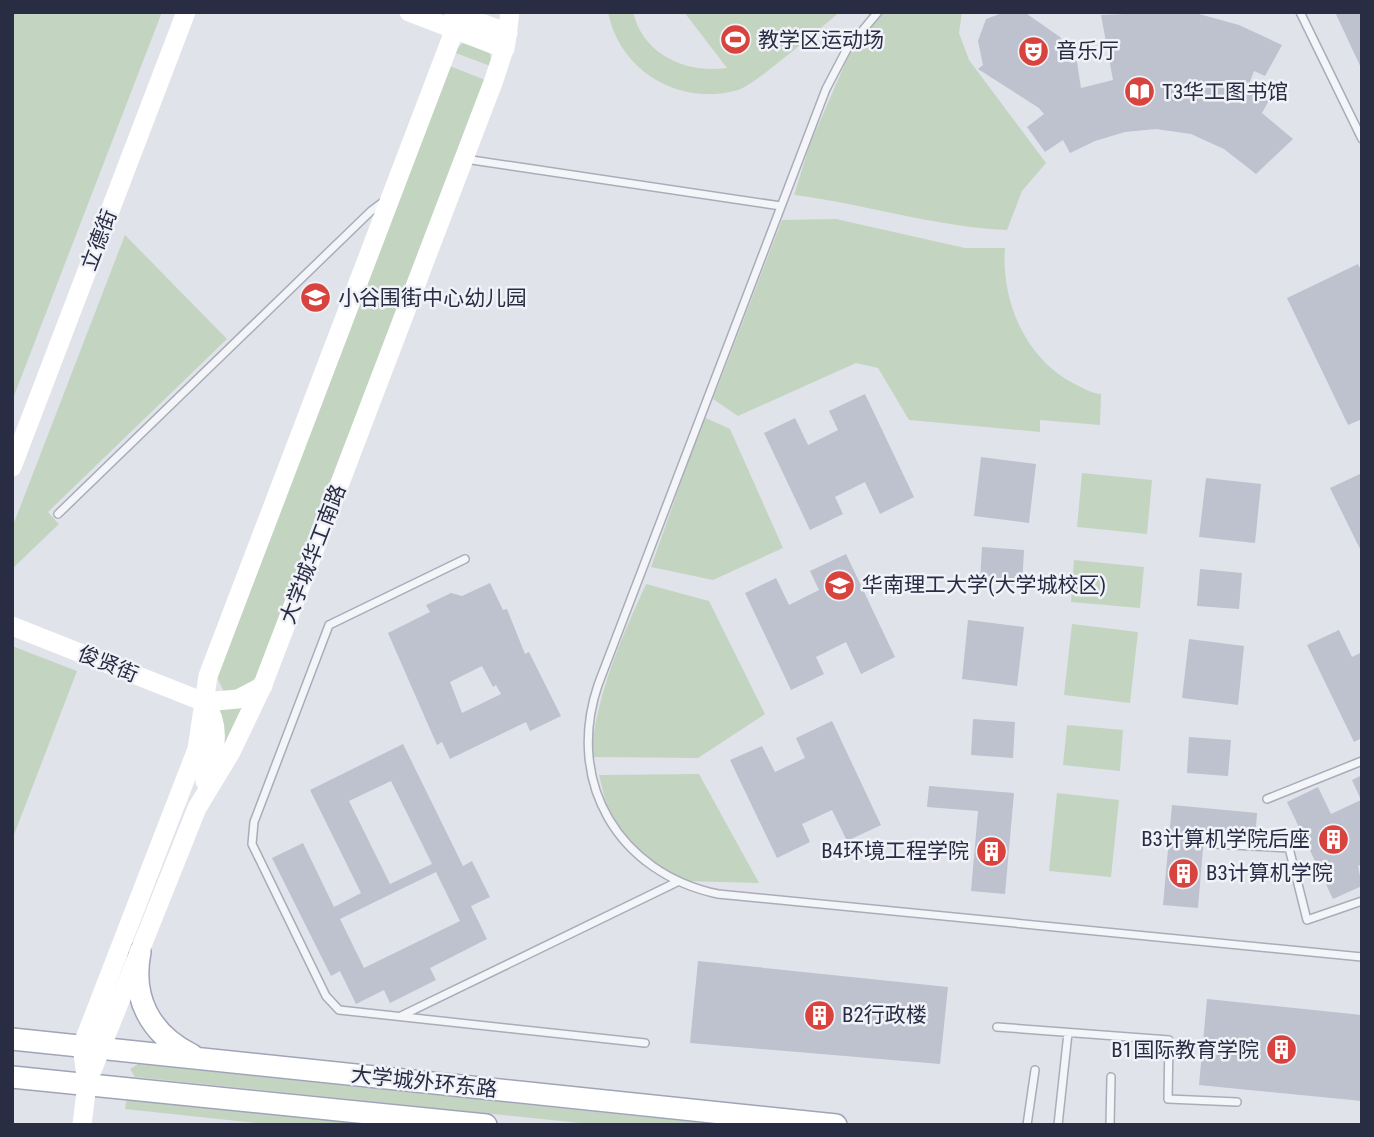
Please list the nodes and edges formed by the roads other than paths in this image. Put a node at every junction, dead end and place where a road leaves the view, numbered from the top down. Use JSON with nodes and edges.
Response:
{"nodes":[{"id":1,"x":186,"y":12,"type":"edge"},
{"id":2,"x":409,"y":12,"type":"edge"},
{"id":3,"x":510,"y":12,"type":"edge"},
{"id":4,"x":878,"y":12,"type":"edge"},
{"id":5,"x":1300,"y":12,"type":"edge"},
{"id":6,"x":459,"y":18,"type":"edge"},
{"id":7,"x":507,"y":41,"type":"junction"},
{"id":8,"x":1362,"y":139,"type":"edge"},
{"id":9,"x":464,"y":159,"type":"junction"},
{"id":10,"x":390,"y":201,"type":"junction"},
{"id":11,"x":781,"y":206,"type":"junction"},
{"id":12,"x":12,"y":467,"type":"edge"},
{"id":13,"x":58,"y":514,"type":"dead end"},
{"id":14,"x":465,"y":559,"type":"dead end"},
{"id":15,"x":12,"y":626,"type":"edge"},
{"id":16,"x":262,"y":686,"type":"junction"},
{"id":17,"x":204,"y":702,"type":"junction"},
{"id":18,"x":1362,"y":761,"type":"edge"},
{"id":19,"x":1267,"y":799,"type":"dead end"},
{"id":20,"x":197,"y":808,"type":"junction"},
{"id":21,"x":1213,"y":844,"type":"dead end"},
{"id":22,"x":677,"y":882,"type":"junction"},
{"id":23,"x":1362,"y":901,"type":"edge"},
{"id":24,"x":140,"y":952,"type":"junction"},
{"id":25,"x":1362,"y":957,"type":"edge"},
{"id":26,"x":398,"y":1017,"type":"junction"},
{"id":27,"x":997,"y":1027,"type":"dead end"},
{"id":28,"x":1068,"y":1032,"type":"junction"},
{"id":29,"x":12,"y":1039,"type":"edge"},
{"id":30,"x":645,"y":1042,"type":"dead end"},
{"id":31,"x":92,"y":1047,"type":"junction"},
{"id":32,"x":203,"y":1060,"type":"junction"},
{"id":33,"x":1035,"y":1070,"type":"dead end"},
{"id":34,"x":12,"y":1077,"type":"edge"},
{"id":35,"x":1111,"y":1077,"type":"dead end"},
{"id":36,"x":87,"y":1084,"type":"junction"},
{"id":37,"x":1237,"y":1102,"type":"dead end"},
{"id":38,"x":378,"y":1119,"type":"edge"},
{"id":39,"x":82,"y":1125,"type":"edge"},
{"id":40,"x":486,"y":1125,"type":"edge"},
{"id":41,"x":836,"y":1125,"type":"edge"},
{"id":42,"x":1027,"y":1125,"type":"edge"},
{"id":43,"x":1058,"y":1125,"type":"edge"},
{"id":44,"x":1110,"y":1125,"type":"edge"}],
"edges":[{"from":1,"to":12,"type":"main road","name":"立德街"},
{"from":2,"to":6,"type":"main road"},
{"from":3,"to":7,"type":"main road","name":"大学城华工南路"},
{"from":4,"to":11,"type":"lane"},
{"from":5,"to":8,"type":"lane"},
{"from":6,"to":7,"type":"main road"},
{"from":6,"to":10,"type":"main road","name":"大学城华工南路"},
{"from":7,"to":9,"type":"main road","name":"大学城华工南路"},
{"from":9,"to":11,"type":"lane"},
{"from":9,"to":16,"type":"main road","name":"大学城华工南路"},
{"from":10,"to":13,"type":"lane"},
{"from":10,"to":17,"type":"main road","name":"大学城华工南路"},
{"from":11,"to":22,"type":"lane"},
{"from":14,"to":26,"type":"lane"},
{"from":15,"to":17,"type":"main road","name":"俊贤街"},
{"from":16,"to":17,"type":"main road","name":"俊贤街"},
{"from":16,"to":20,"type":"main road","name":"大学城华工南路"},
{"from":17,"to":20,"type":"main road"},
{"from":17,"to":31,"type":"main road","name":"大学城华工南路"},
{"from":18,"to":19,"type":"lane"},
{"from":20,"to":24,"type":"main road","name":"大学城华工南路"},
{"from":21,"to":23,"type":"lane"},
{"from":22,"to":25,"type":"lane"},
{"from":22,"to":26,"type":"lane"},
{"from":24,"to":31,"type":"main road","name":"大学城华工南路"},
{"from":24,"to":32,"type":"main road"},
{"from":26,"to":30,"type":"lane"},
{"from":27,"to":28,"type":"lane"},
{"from":28,"to":37,"type":"lane"},
{"from":28,"to":43,"type":"lane"},
{"from":29,"to":31,"type":"main road","name":"大学城外环东路"},
{"from":31,"to":32,"type":"main road","name":"大学城外环东路"},
{"from":31,"to":36,"type":"main road","name":"大学城华工南路"},
{"from":32,"to":41,"type":"main road","name":"大学城外环东路"},
{"from":33,"to":42,"type":"lane"},
{"from":34,"to":36,"type":"main road","name":"大学城外环东路"},
{"from":35,"to":44,"type":"lane"},
{"from":36,"to":38,"type":"main road","name":"大学城外环东路"},
{"from":36,"to":39,"type":"main road","name":"大学城华工南路"},
{"from":38,"to":40,"type":"main road","name":"大学城外环东路"}]}
